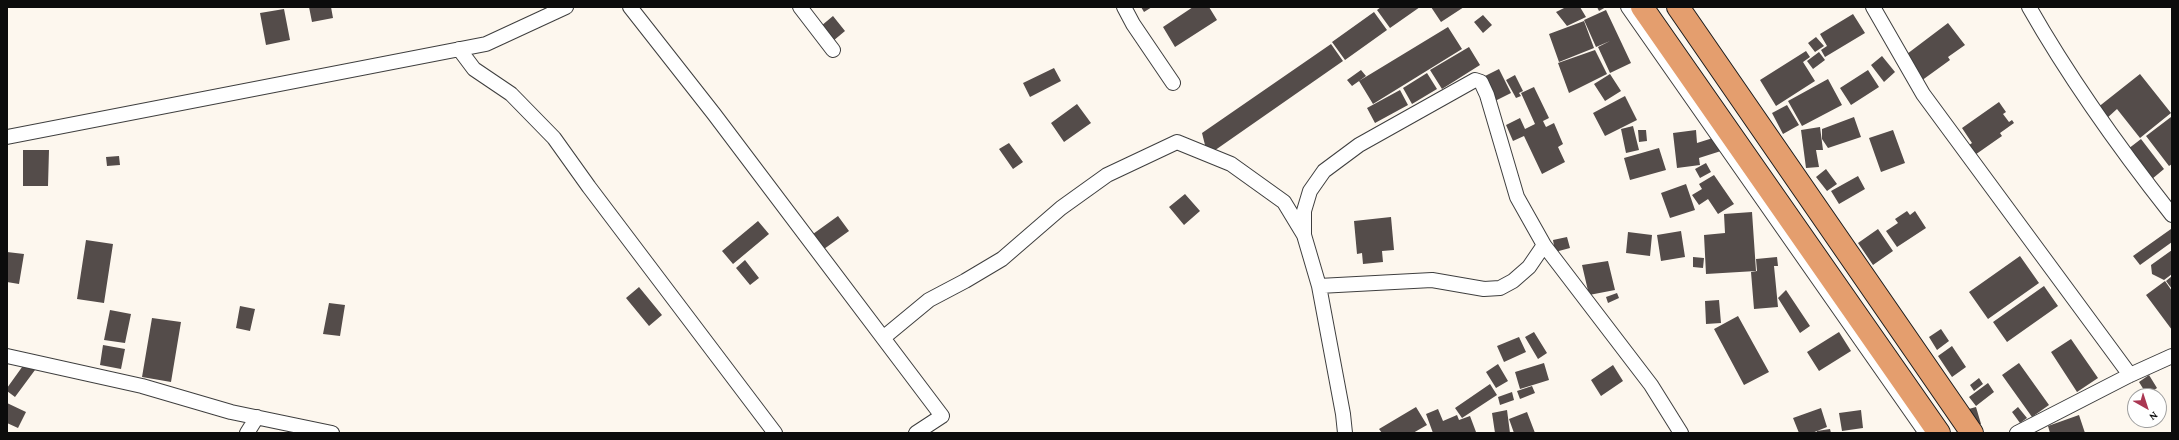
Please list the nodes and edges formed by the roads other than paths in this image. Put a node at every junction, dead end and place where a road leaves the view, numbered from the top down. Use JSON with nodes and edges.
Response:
{"nodes":[{"id":1,"x":566,"y":7,"type":"edge"},
{"id":2,"x":630,"y":7,"type":"edge"},
{"id":3,"x":800,"y":7,"type":"edge"},
{"id":4,"x":1124,"y":7,"type":"edge"},
{"id":5,"x":1628,"y":7,"type":"edge"},
{"id":6,"x":1642,"y":7,"type":"edge"},
{"id":7,"x":1678,"y":7,"type":"edge"},
{"id":8,"x":1873,"y":7,"type":"edge"},
{"id":9,"x":2029,"y":7,"type":"edge"},
{"id":10,"x":459,"y":49,"type":"junction"},
{"id":11,"x":833,"y":50,"type":"dead end"},
{"id":12,"x":1173,"y":84,"type":"dead end"},
{"id":13,"x":7,"y":138,"type":"edge"},
{"id":14,"x":2172,"y":215,"type":"edge"},
{"id":15,"x":1304,"y":235,"type":"junction"},
{"id":16,"x":1544,"y":245,"type":"junction"},
{"id":17,"x":1319,"y":286,"type":"junction"},
{"id":18,"x":882,"y":338,"type":"junction"},
{"id":19,"x":7,"y":356,"type":"edge"},
{"id":20,"x":2172,"y":356,"type":"edge"},
{"id":21,"x":2130,"y":375,"type":"junction"},
{"id":22,"x":258,"y":417,"type":"junction"},
{"id":23,"x":247,"y":433,"type":"edge"},
{"id":24,"x":332,"y":433,"type":"edge"},
{"id":25,"x":775,"y":433,"type":"edge"},
{"id":26,"x":916,"y":433,"type":"edge"},
{"id":27,"x":1345,"y":433,"type":"edge"},
{"id":28,"x":1682,"y":433,"type":"edge"},
{"id":29,"x":1926,"y":433,"type":"edge"},
{"id":30,"x":1939,"y":433,"type":"edge"},
{"id":31,"x":1972,"y":433,"type":"edge"},
{"id":32,"x":2017,"y":433,"type":"edge"}],
"edges":[{"from":1,"to":10,"type":"street"},
{"from":2,"to":18,"type":"street"},
{"from":3,"to":11,"type":"street"},
{"from":4,"to":12,"type":"street"},
{"from":5,"to":29,"type":"street"},
{"from":6,"to":30,"type":"highway"},
{"from":7,"to":31,"type":"highway"},
{"from":8,"to":21,"type":"street"},
{"from":9,"to":14,"type":"street"},
{"from":10,"to":13,"type":"street"},
{"from":10,"to":25,"type":"street"},
{"from":15,"to":16,"type":"street"},
{"from":15,"to":17,"type":"street"},
{"from":15,"to":18,"type":"street"},
{"from":16,"to":17,"type":"street"},
{"from":16,"to":28,"type":"street"},
{"from":17,"to":27,"type":"street"},
{"from":18,"to":26,"type":"street"},
{"from":19,"to":22,"type":"street"},
{"from":20,"to":21,"type":"street"},
{"from":21,"to":32,"type":"street"},
{"from":22,"to":23,"type":"street"},
{"from":22,"to":24,"type":"street"}]}
